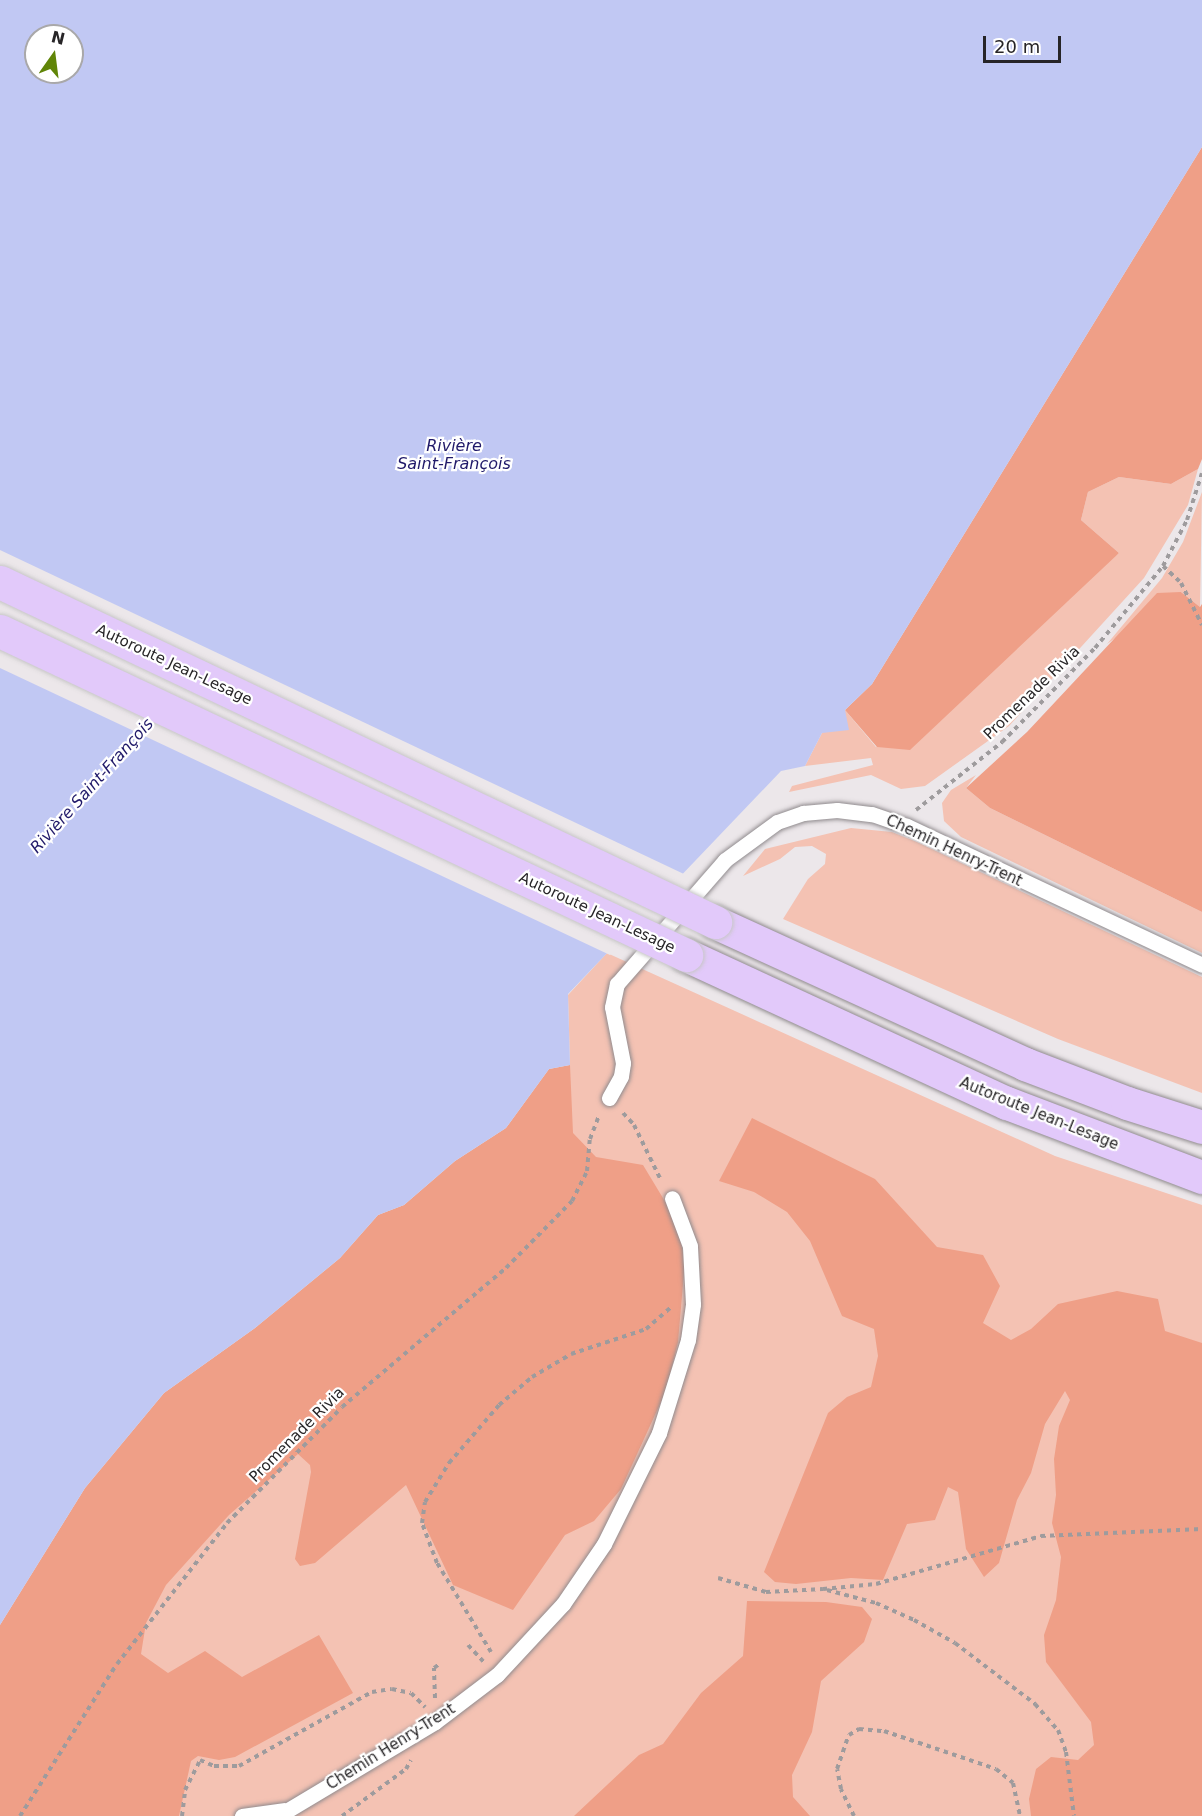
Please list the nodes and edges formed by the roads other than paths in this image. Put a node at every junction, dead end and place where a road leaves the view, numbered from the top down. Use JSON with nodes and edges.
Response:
{"nodes":[{"id":1,"x":0,"y":582,"type":"edge"},
{"id":2,"x":0,"y":631,"type":"edge"},
{"id":3,"x":1202,"y":965,"type":"edge"},
{"id":4,"x":609,"y":1098,"type":"road end"},
{"id":5,"x":1202,"y":1127,"type":"edge"},
{"id":6,"x":1202,"y":1177,"type":"edge"},
{"id":7,"x":672,"y":1198,"type":"dead end"},
{"id":8,"x":281,"y":1813,"type":"edge"},
{"id":9,"x":242,"y":1816,"type":"edge"}],
"edges":[{"from":1,"to":5,"type":"highway","name":"Autoroute Jean-Lesage","bridge":true},
{"from":2,"to":6,"type":"highway","name":"Autoroute Jean-Lesage","bridge":true},
{"from":3,"to":4,"type":"lane","name":"Chemin Henry-Trent"},
{"from":7,"to":8,"type":"lane","name":"Chemin Henry-Trent"},
{"from":8,"to":9,"type":"lane","name":"Chemin Henry-Trent"}]}
